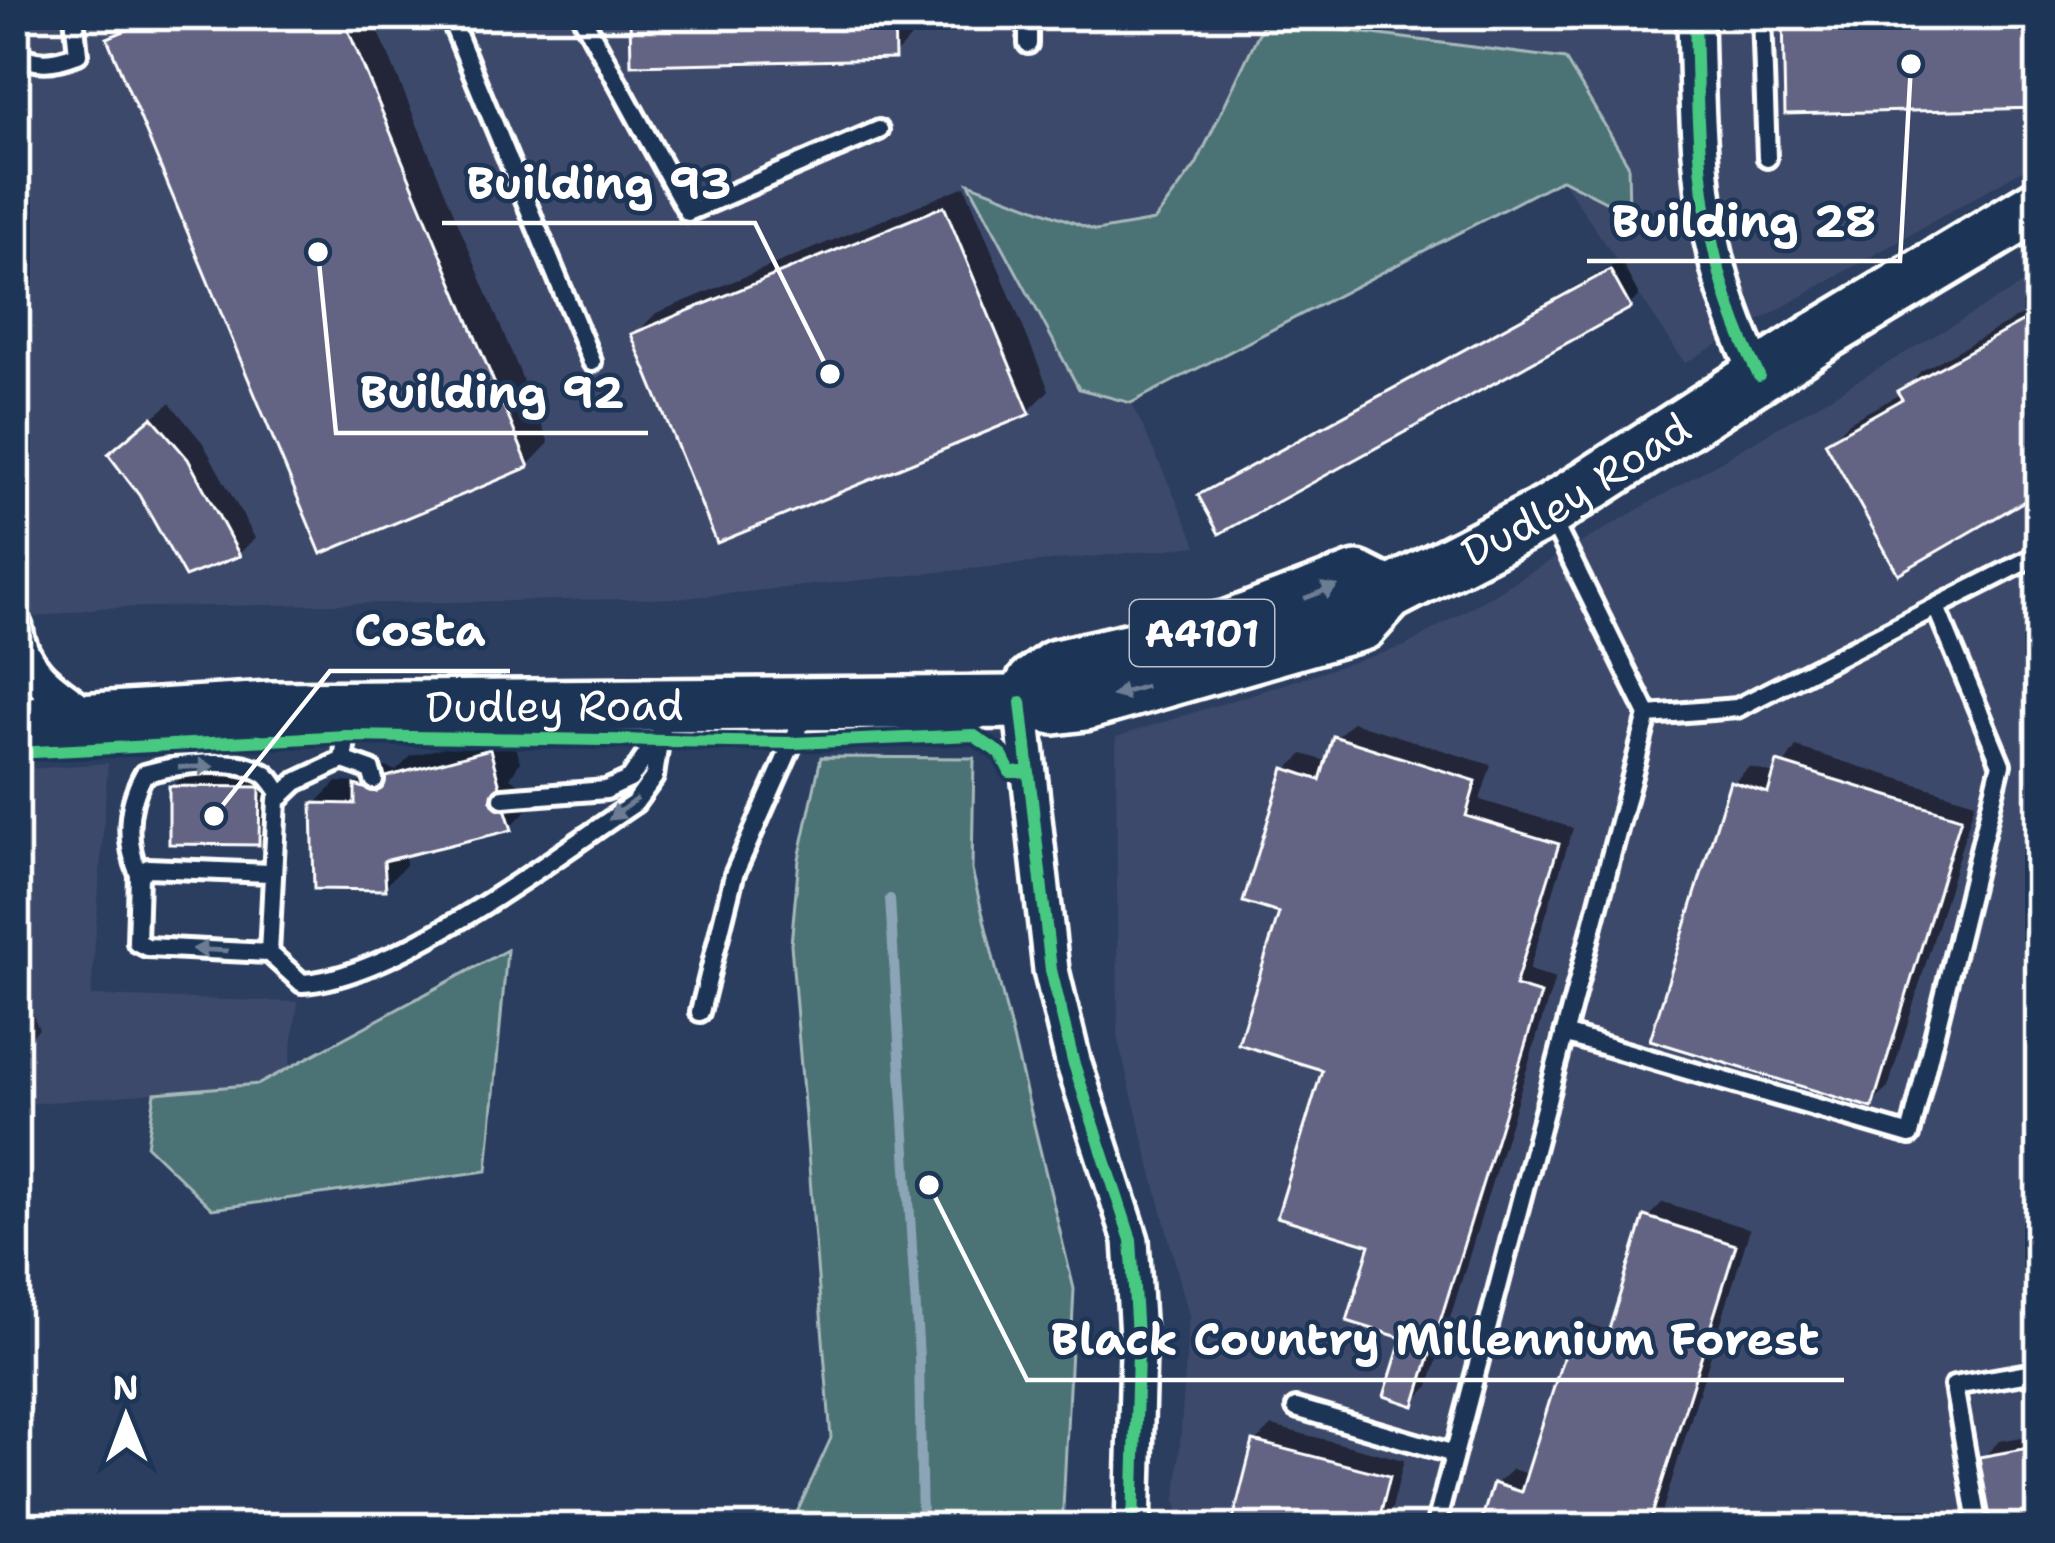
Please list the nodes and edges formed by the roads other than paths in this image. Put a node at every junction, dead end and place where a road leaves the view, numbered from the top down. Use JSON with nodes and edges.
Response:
{"nodes":[{"id":1,"x":74,"y":15,"type":"edge"},
{"id":2,"x":449,"y":15,"type":"edge"},
{"id":3,"x":581,"y":15,"type":"edge"},
{"id":4,"x":1028,"y":15,"type":"edge"},
{"id":5,"x":1695,"y":15,"type":"edge"},
{"id":6,"x":1762,"y":15,"type":"edge"},
{"id":7,"x":1028,"y":44,"type":"dead end"},
{"id":8,"x":15,"y":53,"type":"edge"},
{"id":9,"x":878,"y":130,"type":"dead end"},
{"id":10,"x":1767,"y":158,"type":"dead end"},
{"id":11,"x":2040,"y":204,"type":"edge"},
{"id":12,"x":592,"y":362,"type":"dead end"},
{"id":13,"x":1759,"y":376,"type":"junction"},
{"id":14,"x":1548,"y":512,"type":"junction"},
{"id":15,"x":2040,"y":554,"type":"edge"},
{"id":16,"x":1936,"y":607,"type":"junction"},
{"id":17,"x":15,"y":628,"type":"edge"},
{"id":18,"x":1021,"y":702,"type":"junction"},
{"id":19,"x":808,"y":705,"type":"junction"},
{"id":20,"x":352,"y":708,"type":"junction"},
{"id":21,"x":1648,"y":716,"type":"junction"},
{"id":22,"x":94,"y":720,"type":"junction"},
{"id":23,"x":15,"y":724,"type":"edge"},
{"id":24,"x":661,"y":730,"type":"junction"},
{"id":25,"x":343,"y":760,"type":"junction"},
{"id":26,"x":374,"y":780,"type":"dead end"},
{"id":27,"x":282,"y":796,"type":"junction"},
{"id":28,"x":503,"y":798,"type":"dead end"},
{"id":29,"x":269,"y":873,"type":"junction"},
{"id":30,"x":139,"y":875,"type":"junction"},
{"id":31,"x":269,"y":953,"type":"junction"},
{"id":32,"x":700,"y":1012,"type":"dead end"},
{"id":33,"x":1564,"y":1034,"type":"junction"},
{"id":34,"x":2040,"y":1371,"type":"edge"},
{"id":35,"x":1296,"y":1408,"type":"dead end"},
{"id":36,"x":1454,"y":1454,"type":"junction"},
{"id":37,"x":1133,"y":1528,"type":"edge"},
{"id":38,"x":1435,"y":1528,"type":"edge"},
{"id":39,"x":1979,"y":1528,"type":"edge"}],
"edges":[{"from":1,"to":8,"type":"lane"},
{"from":2,"to":12,"type":"lane"},
{"from":3,"to":9,"type":"lane"},
{"from":4,"to":7,"type":"lane"},
{"from":5,"to":13,"type":"street"},
{"from":6,"to":10,"type":"lane"},
{"from":11,"to":13,"type":"main road","number":"A4101"},
{"from":13,"to":14,"type":"main road","name":"Dudley Road","number":"A4101"},
{"from":14,"to":18,"type":"main road","name":"Dudley Road","number":"A4101"},
{"from":14,"to":21,"type":"lane"},
{"from":15,"to":16,"type":"lane"},
{"from":16,"to":21,"type":"lane"},
{"from":16,"to":33,"type":"lane"},
{"from":17,"to":22,"type":"street"},
{"from":18,"to":19,"type":"main road","name":"Dudley Road","number":"A4101"},
{"from":18,"to":37,"type":"street"},
{"from":19,"to":24,"type":"main road","name":"Dudley Road","number":"A4101"},
{"from":19,"to":32,"type":"lane"},
{"from":20,"to":22,"type":"main road","name":"Dudley Road","number":"A4101"},
{"from":20,"to":24,"type":"main road","name":"Dudley Road","number":"A4101"},
{"from":20,"to":25,"type":"lane"},
{"from":21,"to":33,"type":"lane"},
{"from":22,"to":23,"type":"main road","name":"Dudley Road","number":"A4101"},
{"from":24,"to":28,"type":"lane"},
{"from":24,"to":31,"type":"lane","one_way":true},
{"from":25,"to":26,"type":"lane"},
{"from":25,"to":27,"type":"lane"},
{"from":27,"to":29,"type":"lane"},
{"from":30,"to":27,"type":"lane","one_way":true},
{"from":29,"to":30,"type":"lane"},
{"from":29,"to":31,"type":"lane"},
{"from":31,"to":30,"type":"lane","one_way":true},
{"from":33,"to":36,"type":"lane"},
{"from":34,"to":39,"type":"lane"},
{"from":35,"to":36,"type":"lane"},
{"from":36,"to":38,"type":"lane"}]}
